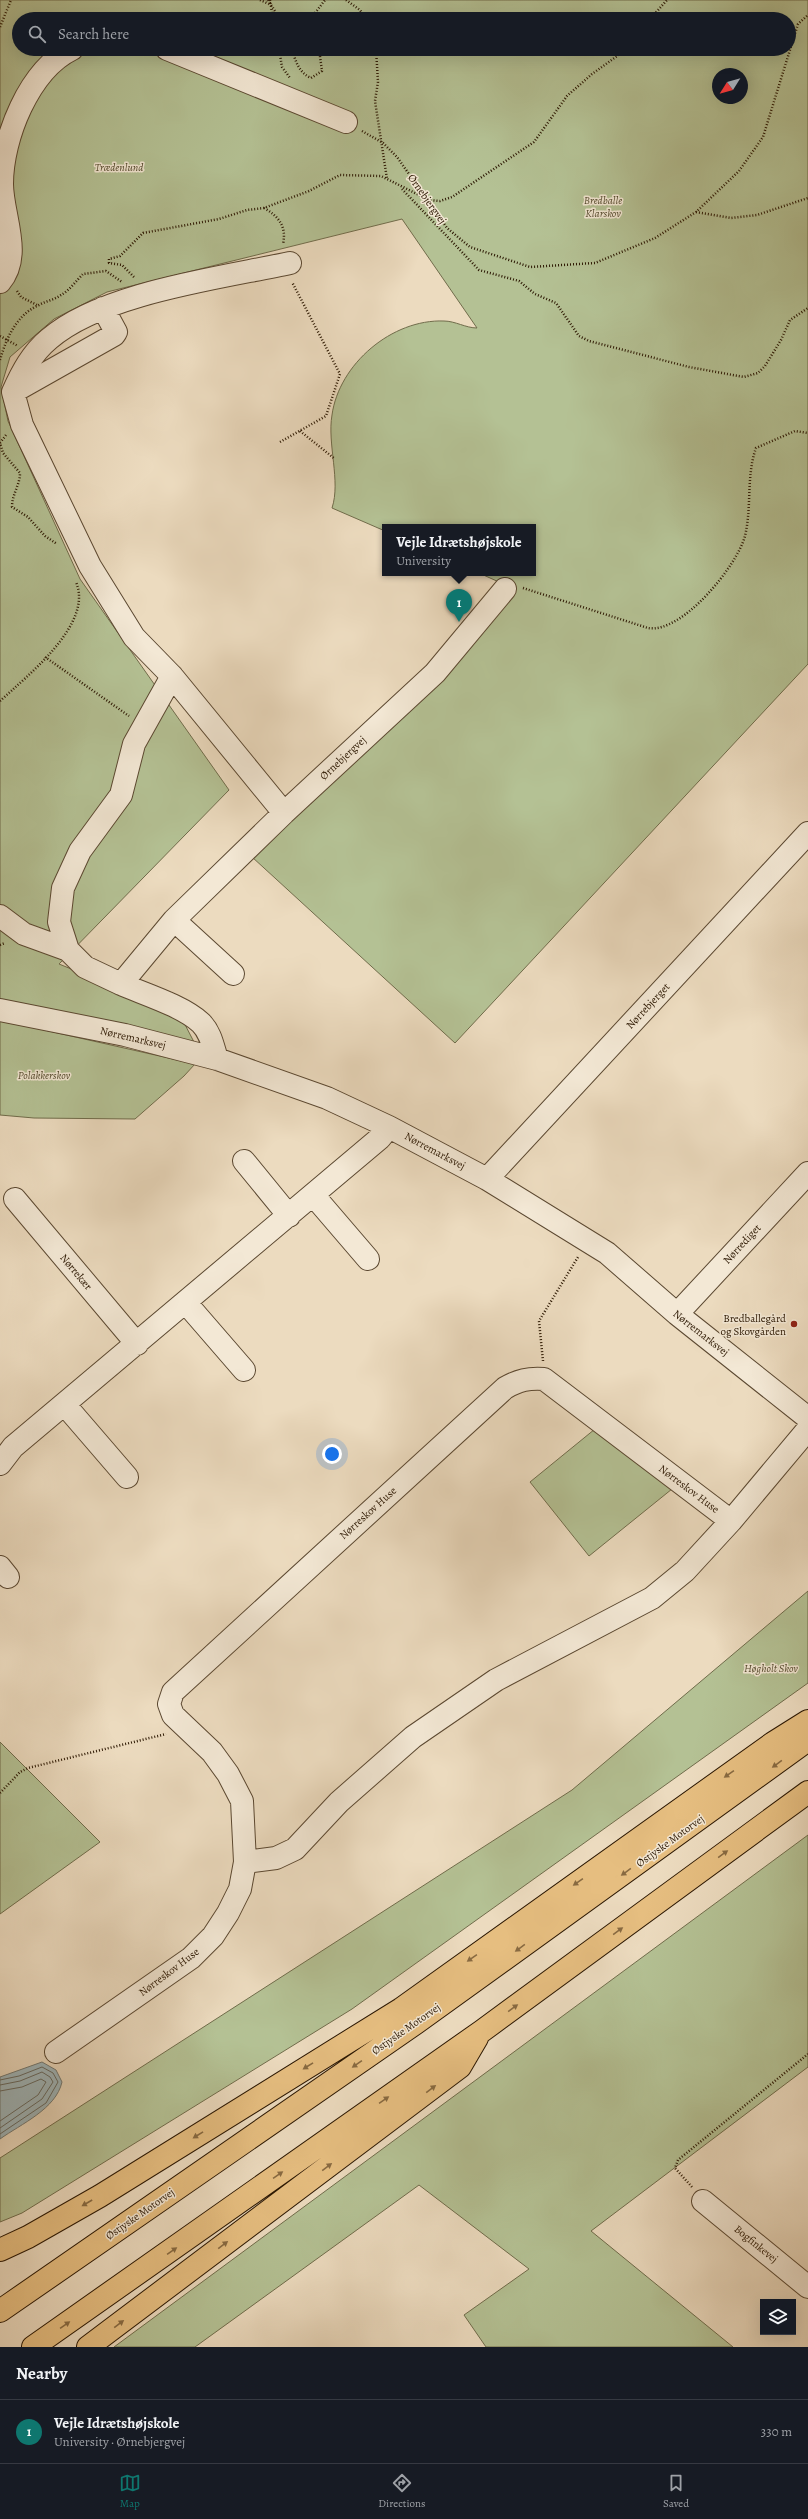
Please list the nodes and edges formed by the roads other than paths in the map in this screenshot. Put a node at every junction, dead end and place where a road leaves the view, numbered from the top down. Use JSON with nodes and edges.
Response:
{"nodes":[{"id":1,"x":63,"y":56,"type":"edge"},
{"id":2,"x":184,"y":56,"type":"edge"},
{"id":3,"x":346,"y":122,"type":"road end"},
{"id":4,"x":283,"y":264,"type":"road end"},
{"id":5,"x":2,"y":279,"type":"edge"},
{"id":6,"x":103,"y":308,"type":"junction"},
{"id":7,"x":13,"y":392,"type":"junction"},
{"id":8,"x":505,"y":589,"type":"road end"},
{"id":9,"x":172,"y":676,"type":"junction"},
{"id":10,"x":284,"y":813,"type":"junction"},
{"id":11,"x":808,"y":833,"type":"edge"},
{"id":12,"x":0,"y":916,"type":"edge"},
{"id":13,"x":174,"y":920,"type":"junction"},
{"id":14,"x":68,"y":950,"type":"junction"},
{"id":15,"x":233,"y":974,"type":"dead end"},
{"id":16,"x":121,"y":984,"type":"junction"},
{"id":17,"x":0,"y":1010,"type":"edge"},
{"id":18,"x":217,"y":1059,"type":"junction"},
{"id":19,"x":389,"y":1127,"type":"junction"},
{"id":20,"x":244,"y":1161,"type":"dead end"},
{"id":21,"x":808,"y":1174,"type":"edge"},
{"id":22,"x":487,"y":1179,"type":"junction"},
{"id":23,"x":314,"y":1196,"type":"junction"},
{"id":24,"x":15,"y":1199,"type":"dead end"},
{"id":25,"x":289,"y":1216,"type":"junction"},
{"id":26,"x":368,"y":1259,"type":"dead end"},
{"id":27,"x":186,"y":1303,"type":"junction"},
{"id":28,"x":677,"y":1314,"type":"junction"},
{"id":29,"x":137,"y":1344,"type":"junction"},
{"id":30,"x":244,"y":1370,"type":"dead end"},
{"id":31,"x":65,"y":1404,"type":"junction"},
{"id":32,"x":808,"y":1418,"type":"edge"},
{"id":33,"x":808,"y":1429,"type":"edge"},
{"id":34,"x":6,"y":1442,"type":"edge"},
{"id":35,"x":0,"y":1464,"type":"edge"},
{"id":36,"x":128,"y":1477,"type":"dead end"},
{"id":37,"x":731,"y":1521,"type":"junction"},
{"id":38,"x":808,"y":1721,"type":"edge"},
{"id":39,"x":808,"y":1740,"type":"edge"},
{"id":40,"x":808,"y":1792,"type":"edge"},
{"id":41,"x":245,"y":1862,"type":"junction"},
{"id":42,"x":482,"y":2031,"type":"junction"},
{"id":43,"x":56,"y":2052,"type":"dead end"},
{"id":44,"x":703,"y":2201,"type":"road end"},
{"id":45,"x":0,"y":2250,"type":"edge"},
{"id":46,"x":808,"y":2287,"type":"edge"},
{"id":47,"x":0,"y":2311,"type":"edge"},
{"id":48,"x":33,"y":2347,"type":"edge"},
{"id":49,"x":88,"y":2347,"type":"edge"}],
"edges":[{"from":1,"to":5,"type":"street"},
{"from":2,"to":3,"type":"street"},
{"from":4,"to":6,"type":"street"},
{"from":6,"to":7,"type":"street"},
{"from":6,"to":7,"type":"street"},
{"from":7,"to":9,"type":"street"},
{"from":8,"to":10,"type":"street","name":"Ørnebjergvej"},
{"from":9,"to":10,"type":"street"},
{"from":9,"to":14,"type":"street"},
{"from":10,"to":13,"type":"street","name":"Ørnebjergvej"},
{"from":11,"to":22,"type":"street","name":"Nørrebjerget"},
{"from":12,"to":14,"type":"street"},
{"from":13,"to":15,"type":"street"},
{"from":13,"to":16,"type":"street","name":"Ørnebjergvej"},
{"from":14,"to":16,"type":"street"},
{"from":16,"to":18,"type":"street"},
{"from":17,"to":18,"type":"street","name":"Nørremarksvej"},
{"from":18,"to":19,"type":"street","name":"Nørremarksvej"},
{"from":19,"to":22,"type":"street","name":"Nørremarksvej"},
{"from":19,"to":23,"type":"street"},
{"from":20,"to":25,"type":"street"},
{"from":21,"to":28,"type":"street","name":"Nørrediget"},
{"from":22,"to":28,"type":"street","name":"Nørremarksvej"},
{"from":23,"to":25,"type":"street"},
{"from":23,"to":26,"type":"street"},
{"from":24,"to":29,"type":"street","name":"Nørrekær"},
{"from":25,"to":27,"type":"street"},
{"from":27,"to":29,"type":"street"},
{"from":27,"to":30,"type":"street"},
{"from":28,"to":32,"type":"street","name":"Nørremarksvej"},
{"from":29,"to":31,"type":"street"},
{"from":31,"to":34,"type":"street"},
{"from":31,"to":36,"type":"street"},
{"from":33,"to":37,"type":"street","name":"Nørreskov Huse"},
{"from":34,"to":35,"type":"street"},
{"from":37,"to":41,"type":"street","name":"Nørreskov Huse"},
{"from":37,"to":41,"type":"street","name":"Nørreskov Huse"},
{"from":38,"to":45,"type":"highway","one_way":true},
{"from":39,"to":47,"type":"highway","name":"Østjyske Motorvej","one_way":true},
{"from":42,"to":40,"type":"highway","one_way":true},
{"from":41,"to":43,"type":"street","name":"Nørreskov Huse"},
{"from":48,"to":42,"type":"highway","one_way":true},
{"from":49,"to":42,"type":"highway","one_way":true},
{"from":44,"to":46,"type":"street","name":"Bogfinkevej"}]}
